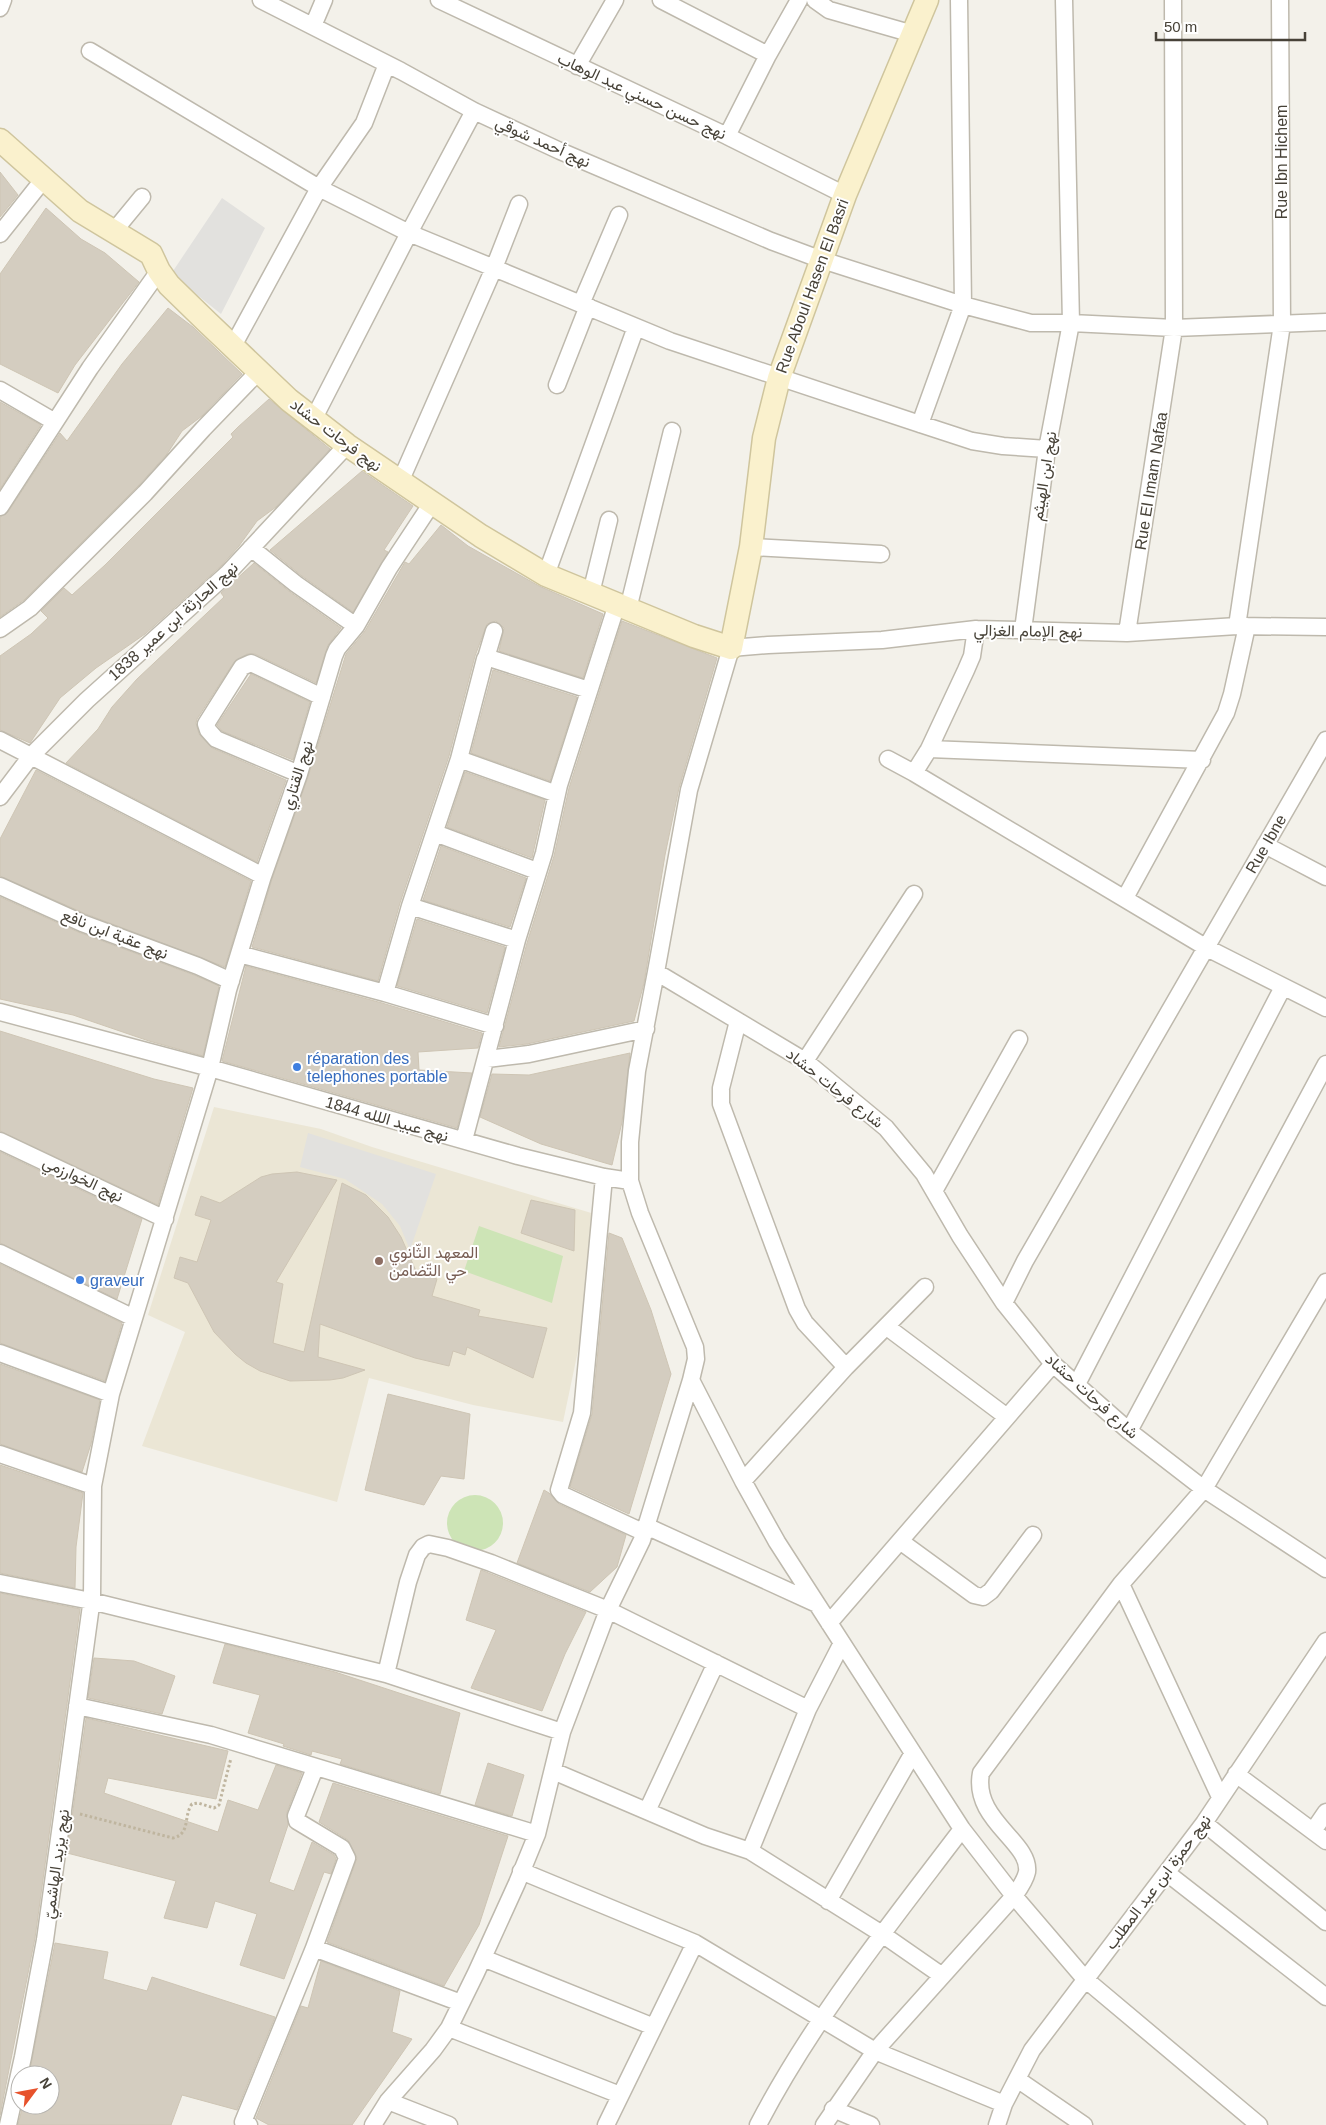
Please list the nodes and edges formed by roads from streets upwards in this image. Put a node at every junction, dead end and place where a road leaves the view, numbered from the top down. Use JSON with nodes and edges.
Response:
{"nodes":[{"id":1,"x":3,"y":0,"type":"edge"},
{"id":2,"x":260,"y":0,"type":"edge"},
{"id":3,"x":324,"y":0,"type":"edge"},
{"id":4,"x":439,"y":0,"type":"edge"},
{"id":5,"x":615,"y":0,"type":"edge"},
{"id":6,"x":661,"y":0,"type":"edge"},
{"id":7,"x":799,"y":0,"type":"edge"},
{"id":8,"x":815,"y":0,"type":"edge"},
{"id":9,"x":927,"y":0,"type":"edge"},
{"id":10,"x":959,"y":0,"type":"edge"},
{"id":11,"x":1064,"y":0,"type":"edge"},
{"id":12,"x":1173,"y":0,"type":"edge"},
{"id":13,"x":1280,"y":0,"type":"edge"},
{"id":14,"x":0,"y":8,"type":"edge"},
{"id":15,"x":313,"y":26,"type":"junction"},
{"id":16,"x":913,"y":34,"type":"junction"},
{"id":17,"x":90,"y":51,"type":"dead end"},
{"id":18,"x":768,"y":55,"type":"junction"},
{"id":19,"x":387,"y":64,"type":"junction"},
{"id":20,"x":577,"y":66,"type":"junction"},
{"id":21,"x":474,"y":111,"type":"junction"},
{"id":22,"x":727,"y":136,"type":"junction"},
{"id":23,"x":0,"y":140,"type":"edge"},
{"id":24,"x":43,"y":180,"type":"junction"},
{"id":25,"x":319,"y":188,"type":"junction"},
{"id":26,"x":845,"y":195,"type":"junction"},
{"id":27,"x":142,"y":197,"type":"dead end"},
{"id":28,"x":519,"y":204,"type":"dead end"},
{"id":29,"x":619,"y":215,"type":"dead end"},
{"id":30,"x":114,"y":231,"type":"junction"},
{"id":31,"x":409,"y":233,"type":"junction"},
{"id":32,"x":0,"y":234,"type":"edge"},
{"id":33,"x":828,"y":262,"type":"junction"},
{"id":34,"x":494,"y":268,"type":"junction"},
{"id":35,"x":159,"y":271,"type":"junction"},
{"id":36,"x":584,"y":305,"type":"junction"},
{"id":37,"x":963,"y":305,"type":"junction"},
{"id":38,"x":1071,"y":322,"type":"junction"},
{"id":39,"x":1326,"y":322,"type":"edge"},
{"id":40,"x":1282,"y":324,"type":"junction"},
{"id":41,"x":636,"y":327,"type":"junction"},
{"id":42,"x":1174,"y":328,"type":"junction"},
{"id":43,"x":233,"y":346,"type":"junction"},
{"id":44,"x":259,"y":371,"type":"junction"},
{"id":45,"x":779,"y":378,"type":"junction"},
{"id":46,"x":557,"y":385,"type":"dead end"},
{"id":47,"x":0,"y":390,"type":"edge"},
{"id":48,"x":313,"y":420,"type":"junction"},
{"id":49,"x":55,"y":422,"type":"junction"},
{"id":50,"x":920,"y":424,"type":"junction"},
{"id":51,"x":672,"y":431,"type":"dead end"},
{"id":52,"x":347,"y":445,"type":"junction"},
{"id":53,"x":1047,"y":449,"type":"junction"},
{"id":54,"x":400,"y":482,"type":"junction"},
{"id":55,"x":432,"y":504,"type":"junction"},
{"id":56,"x":0,"y":507,"type":"edge"},
{"id":57,"x":609,"y":520,"type":"dead end"},
{"id":58,"x":752,"y":547,"type":"junction"},
{"id":59,"x":251,"y":548,"type":"junction"},
{"id":60,"x":882,"y":554,"type":"dead end"},
{"id":61,"x":546,"y":575,"type":"junction"},
{"id":62,"x":591,"y":593,"type":"junction"},
{"id":63,"x":622,"y":607,"type":"junction"},
{"id":64,"x":356,"y":626,"type":"junction"},
{"id":65,"x":1242,"y":626,"type":"junction"},
{"id":66,"x":1326,"y":627,"type":"edge"},
{"id":67,"x":0,"y":629,"type":"edge"},
{"id":68,"x":976,"y":629,"type":"junction"},
{"id":69,"x":1023,"y":630,"type":"junction"},
{"id":70,"x":494,"y":631,"type":"dead end"},
{"id":71,"x":1127,"y":633,"type":"junction"},
{"id":72,"x":731,"y":648,"type":"junction"},
{"id":73,"x":486,"y":658,"type":"junction"},
{"id":74,"x":590,"y":690,"type":"junction"},
{"id":75,"x":322,"y":697,"type":"junction"},
{"id":76,"x":0,"y":740,"type":"edge"},
{"id":77,"x":1326,"y":740,"type":"edge"},
{"id":78,"x":929,"y":749,"type":"junction"},
{"id":79,"x":30,"y":756,"type":"junction"},
{"id":80,"x":459,"y":759,"type":"junction"},
{"id":81,"x":888,"y":759,"type":"dead end"},
{"id":82,"x":1202,"y":760,"type":"junction"},
{"id":83,"x":914,"y":773,"type":"junction"},
{"id":84,"x":299,"y":774,"type":"junction"},
{"id":85,"x":557,"y":794,"type":"junction"},
{"id":86,"x":0,"y":797,"type":"edge"},
{"id":87,"x":435,"y":833,"type":"junction"},
{"id":88,"x":1265,"y":845,"type":"junction"},
{"id":89,"x":537,"y":871,"type":"junction"},
{"id":90,"x":263,"y":876,"type":"junction"},
{"id":91,"x":1326,"y":877,"type":"edge"},
{"id":92,"x":0,"y":886,"type":"edge"},
{"id":93,"x":914,"y":894,"type":"dead end"},
{"id":94,"x":1125,"y":898,"type":"junction"},
{"id":95,"x":410,"y":906,"type":"junction"},
{"id":96,"x":517,"y":940,"type":"junction"},
{"id":97,"x":1207,"y":948,"type":"junction"},
{"id":98,"x":238,"y":954,"type":"junction"},
{"id":99,"x":656,"y":972,"type":"junction"},
{"id":100,"x":231,"y":981,"type":"junction"},
{"id":101,"x":1283,"y":987,"type":"junction"},
{"id":102,"x":385,"y":993,"type":"junction"},
{"id":103,"x":1326,"y":1008,"type":"edge"},
{"id":104,"x":0,"y":1012,"type":"edge"},
{"id":105,"x":738,"y":1021,"type":"junction"},
{"id":106,"x":495,"y":1026,"type":"junction"},
{"id":107,"x":646,"y":1029,"type":"junction"},
{"id":108,"x":1019,"y":1039,"type":"dead end"},
{"id":109,"x":486,"y":1058,"type":"junction"},
{"id":110,"x":806,"y":1061,"type":"junction"},
{"id":111,"x":1326,"y":1064,"type":"edge"},
{"id":112,"x":210,"y":1068,"type":"junction"},
{"id":113,"x":1320,"y":1090,"type":"edge"},
{"id":114,"x":464,"y":1140,"type":"junction"},
{"id":115,"x":0,"y":1141,"type":"edge"},
{"id":116,"x":604,"y":1177,"type":"junction"},
{"id":117,"x":630,"y":1181,"type":"junction"},
{"id":118,"x":934,"y":1191,"type":"junction"},
{"id":119,"x":165,"y":1219,"type":"junction"},
{"id":120,"x":0,"y":1253,"type":"edge"},
{"id":121,"x":1326,"y":1282,"type":"edge"},
{"id":122,"x":925,"y":1287,"type":"dead end"},
{"id":123,"x":1004,"y":1303,"type":"junction"},
{"id":124,"x":1320,"y":1307,"type":"edge"},
{"id":125,"x":134,"y":1318,"type":"junction"},
{"id":126,"x":887,"y":1327,"type":"junction"},
{"id":127,"x":0,"y":1353,"type":"edge"},
{"id":128,"x":1053,"y":1364,"type":"junction"},
{"id":129,"x":846,"y":1367,"type":"junction"},
{"id":130,"x":691,"y":1380,"type":"junction"},
{"id":131,"x":1077,"y":1384,"type":"junction"},
{"id":132,"x":110,"y":1394,"type":"junction"},
{"id":133,"x":1007,"y":1417,"type":"junction"},
{"id":134,"x":1129,"y":1431,"type":"junction"},
{"id":135,"x":0,"y":1454,"type":"edge"},
{"id":136,"x":743,"y":1481,"type":"junction"},
{"id":137,"x":93,"y":1486,"type":"junction"},
{"id":138,"x":1204,"y":1489,"type":"junction"},
{"id":139,"x":646,"y":1529,"type":"junction"},
{"id":140,"x":1033,"y":1535,"type":"dead end"},
{"id":141,"x":900,"y":1541,"type":"junction"},
{"id":142,"x":1326,"y":1570,"type":"edge"},
{"id":143,"x":0,"y":1583,"type":"edge"},
{"id":144,"x":1120,"y":1584,"type":"junction"},
{"id":145,"x":92,"y":1601,"type":"junction"},
{"id":146,"x":818,"y":1604,"type":"junction"},
{"id":147,"x":608,"y":1610,"type":"junction"},
{"id":148,"x":829,"y":1622,"type":"junction"},
{"id":149,"x":1326,"y":1642,"type":"edge"},
{"id":150,"x":842,"y":1643,"type":"junction"},
{"id":151,"x":716,"y":1663,"type":"junction"},
{"id":152,"x":386,"y":1674,"type":"junction"},
{"id":153,"x":77,"y":1706,"type":"junction"},
{"id":154,"x":808,"y":1708,"type":"junction"},
{"id":155,"x":562,"y":1732,"type":"junction"},
{"id":156,"x":913,"y":1753,"type":"junction"},
{"id":157,"x":315,"y":1768,"type":"junction"},
{"id":158,"x":552,"y":1771,"type":"junction"},
{"id":159,"x":1236,"y":1774,"type":"junction"},
{"id":160,"x":1220,"y":1797,"type":"junction"},
{"id":161,"x":647,"y":1811,"type":"junction"},
{"id":162,"x":1326,"y":1812,"type":"edge"},
{"id":163,"x":1204,"y":1823,"type":"junction"},
{"id":164,"x":962,"y":1830,"type":"junction"},
{"id":165,"x":1313,"y":1831,"type":"junction"},
{"id":166,"x":537,"y":1834,"type":"junction"},
{"id":167,"x":1326,"y":1841,"type":"edge"},
{"id":168,"x":750,"y":1852,"type":"junction"},
{"id":169,"x":521,"y":1871,"type":"junction"},
{"id":170,"x":1167,"y":1873,"type":"junction"},
{"id":171,"x":1014,"y":1896,"type":"junction"},
{"id":172,"x":828,"y":1901,"type":"junction"},
{"id":173,"x":1326,"y":1922,"type":"edge"},
{"id":174,"x":882,"y":1934,"type":"junction"},
{"id":175,"x":695,"y":1942,"type":"junction"},
{"id":176,"x":314,"y":1948,"type":"junction"},
{"id":177,"x":483,"y":1958,"type":"junction"},
{"id":178,"x":941,"y":1975,"type":"junction"},
{"id":179,"x":1085,"y":1979,"type":"junction"},
{"id":180,"x":1326,"y":1997,"type":"edge"},
{"id":181,"x":461,"y":2003,"type":"junction"},
{"id":182,"x":822,"y":2019,"type":"junction"},
{"id":183,"x":654,"y":2027,"type":"junction"},
{"id":184,"x":449,"y":2028,"type":"junction"},
{"id":185,"x":874,"y":2051,"type":"junction"},
{"id":186,"x":1017,"y":2079,"type":"junction"},
{"id":187,"x":620,"y":2094,"type":"junction"},
{"id":188,"x":388,"y":2101,"type":"junction"},
{"id":189,"x":1004,"y":2104,"type":"junction"},
{"id":190,"x":833,"y":2109,"type":"junction"},
{"id":191,"x":1250,"y":2122,"type":"edge"},
{"id":192,"x":244,"y":2124,"type":"edge"},
{"id":193,"x":8,"y":2125,"type":"edge"},
{"id":194,"x":373,"y":2125,"type":"edge"},
{"id":195,"x":449,"y":2125,"type":"edge"},
{"id":196,"x":606,"y":2125,"type":"edge"},
{"id":197,"x":758,"y":2125,"type":"edge"},
{"id":198,"x":824,"y":2125,"type":"edge"},
{"id":199,"x":871,"y":2125,"type":"edge"},
{"id":200,"x":997,"y":2125,"type":"edge"},
{"id":201,"x":1084,"y":2125,"type":"edge"}],
"edges":[{"from":1,"to":14,"type":"street"},
{"from":2,"to":15,"type":"street","name":"نهج أحمد شوقي"},
{"from":3,"to":15,"type":"street"},
{"from":4,"to":20,"type":"street","name":"نهج حسن حسني عبد الوهاب"},
{"from":5,"to":20,"type":"street"},
{"from":6,"to":18,"type":"street"},
{"from":7,"to":18,"type":"street"},
{"from":8,"to":16,"type":"street"},
{"from":9,"to":16,"type":"street","name":"Rue Aboul Hasen El Basri"},
{"from":10,"to":37,"type":"street"},
{"from":11,"to":38,"type":"street","name":"نهج ابن الهيثم"},
{"from":12,"to":42,"type":"street","name":"Rue El Imam Nafaa"},
{"from":13,"to":40,"type":"street","name":"Rue Ibn Hichem"},
{"from":15,"to":19,"type":"street","name":"نهج أحمد شوقي"},
{"from":16,"to":26,"type":"street","name":"Rue Aboul Hasen El Basri"},
{"from":17,"to":25,"type":"street"},
{"from":18,"to":22,"type":"street"},
{"from":19,"to":21,"type":"street","name":"نهج أحمد شوقي"},
{"from":19,"to":25,"type":"street"},
{"from":20,"to":22,"type":"street","name":"نهج حسن حسني عبد الوهاب"},
{"from":21,"to":31,"type":"street"},
{"from":21,"to":33,"type":"street","name":"نهج أحمد شوقي"},
{"from":22,"to":26,"type":"street","name":"نهج حسن حسني عبد الوهاب"},
{"from":23,"to":24,"type":"street","name":"نهج فرحات حشاد"},
{"from":24,"to":30,"type":"street","name":"نهج فرحات حشاد"},
{"from":24,"to":32,"type":"street"},
{"from":25,"to":31,"type":"street"},
{"from":25,"to":43,"type":"street"},
{"from":26,"to":33,"type":"street","name":"Rue Aboul Hasen El Basri"},
{"from":27,"to":30,"type":"street"},
{"from":28,"to":34,"type":"street"},
{"from":29,"to":36,"type":"street"},
{"from":30,"to":35,"type":"street","name":"نهج فرحات حشاد"},
{"from":31,"to":34,"type":"street"},
{"from":31,"to":48,"type":"street"},
{"from":33,"to":37,"type":"street","name":"نهج أحمد شوقي"},
{"from":33,"to":45,"type":"street","name":"Rue Aboul Hasen El Basri"},
{"from":34,"to":36,"type":"street"},
{"from":34,"to":54,"type":"street"},
{"from":35,"to":43,"type":"street","name":"نهج فرحات حشاد"},
{"from":35,"to":49,"type":"street"},
{"from":36,"to":41,"type":"street"},
{"from":36,"to":46,"type":"street"},
{"from":37,"to":38,"type":"street","name":"نهج أحمد شوقي"},
{"from":37,"to":50,"type":"street"},
{"from":38,"to":42,"type":"street","name":"نهج أحمد شوقي"},
{"from":38,"to":53,"type":"street","name":"نهج ابن الهيثم"},
{"from":39,"to":40,"type":"street","name":"نهج أحمد شوقي"},
{"from":40,"to":42,"type":"street","name":"نهج أحمد شوقي"},
{"from":40,"to":65,"type":"street","name":"Rue Ibn Hichem"},
{"from":41,"to":45,"type":"street"},
{"from":41,"to":61,"type":"street"},
{"from":42,"to":71,"type":"street","name":"Rue El Imam Nafaa"},
{"from":43,"to":44,"type":"street","name":"نهج فرحات حشاد"},
{"from":44,"to":48,"type":"street","name":"نهج فرحات حشاد"},
{"from":44,"to":67,"type":"street"},
{"from":45,"to":50,"type":"street"},
{"from":45,"to":58,"type":"street","name":"Rue Aboul Hasen El Basri"},
{"from":47,"to":49,"type":"street"},
{"from":48,"to":52,"type":"street","name":"نهج فرحات حشاد"},
{"from":49,"to":56,"type":"street"},
{"from":50,"to":53,"type":"street"},
{"from":51,"to":63,"type":"street"},
{"from":52,"to":54,"type":"street","name":"نهج فرحات حشاد"},
{"from":52,"to":59,"type":"street","name":"نهج الحارثة ابن عمير 1838"},
{"from":53,"to":69,"type":"street","name":"نهج ابن الهيثم"},
{"from":54,"to":55,"type":"street","name":"نهج فرحات حشاد"},
{"from":55,"to":61,"type":"street","name":"نهج فرحات حشاد"},
{"from":55,"to":64,"type":"street","name":"نهج القتاري"},
{"from":57,"to":62,"type":"street"},
{"from":58,"to":60,"type":"street"},
{"from":58,"to":72,"type":"street","name":"Rue Aboul Hasen El Basri"},
{"from":59,"to":64,"type":"street"},
{"from":59,"to":79,"type":"street","name":"نهج الحارثة ابن عمير 1838"},
{"from":61,"to":62,"type":"street","name":"نهج فرحات حشاد"},
{"from":62,"to":63,"type":"street","name":"نهج فرحات حشاد"},
{"from":63,"to":72,"type":"street","name":"نهج فرحات حشاد"},
{"from":63,"to":74,"type":"street"},
{"from":64,"to":75,"type":"street","name":"نهج القتاري"},
{"from":65,"to":66,"type":"street","name":"نهج الإمام الغزالي"},
{"from":65,"to":71,"type":"street","name":"نهج الإمام الغزالي"},
{"from":65,"to":82,"type":"street","name":"Rue Ibn Hichem"},
{"from":68,"to":69,"type":"street","name":"نهج الإمام الغزالي"},
{"from":68,"to":72,"type":"street","name":"نهج الإمام الغزالي"},
{"from":68,"to":78,"type":"street"},
{"from":69,"to":71,"type":"street","name":"نهج الإمام الغزالي"},
{"from":70,"to":73,"type":"street"},
{"from":72,"to":99,"type":"street"},
{"from":73,"to":74,"type":"street"},
{"from":73,"to":80,"type":"street"},
{"from":74,"to":85,"type":"street"},
{"from":75,"to":84,"type":"street","name":"نهج القتاري"},
{"from":75,"to":84,"type":"street"},
{"from":76,"to":79,"type":"street"},
{"from":77,"to":88,"type":"street","name":"Rue Ibne"},
{"from":78,"to":82,"type":"street"},
{"from":78,"to":83,"type":"street"},
{"from":79,"to":86,"type":"street","name":"نهج الحارثة ابن عمير 1838"},
{"from":79,"to":90,"type":"street"},
{"from":80,"to":85,"type":"street"},
{"from":80,"to":87,"type":"street"},
{"from":81,"to":83,"type":"street"},
{"from":82,"to":94,"type":"street","name":"Rue Ibn Hichem"},
{"from":83,"to":94,"type":"street"},
{"from":84,"to":90,"type":"street","name":"نهج القتاري"},
{"from":85,"to":89,"type":"street"},
{"from":87,"to":89,"type":"street"},
{"from":87,"to":95,"type":"street"},
{"from":88,"to":91,"type":"street"},
{"from":88,"to":97,"type":"street","name":"Rue Ibne"},
{"from":89,"to":96,"type":"street"},
{"from":90,"to":98,"type":"street","name":"نهج القتاري"},
{"from":92,"to":100,"type":"street","name":"نهج عقبة ابن نافع"},
{"from":93,"to":110,"type":"street"},
{"from":94,"to":97,"type":"street"},
{"from":95,"to":96,"type":"street"},
{"from":95,"to":102,"type":"street"},
{"from":96,"to":106,"type":"street"},
{"from":97,"to":101,"type":"street"},
{"from":97,"to":123,"type":"street","name":"Rue Ibne"},
{"from":98,"to":100,"type":"street","name":"نهج القتاري"},
{"from":98,"to":102,"type":"street"},
{"from":99,"to":105,"type":"street","name":"شارع فرحات حشاد"},
{"from":99,"to":107,"type":"street"},
{"from":100,"to":112,"type":"street","name":"نهج القتاري"},
{"from":101,"to":103,"type":"street"},
{"from":101,"to":131,"type":"street"},
{"from":102,"to":106,"type":"street"},
{"from":104,"to":112,"type":"street","name":"نهج عبيد اللله 1844"},
{"from":105,"to":110,"type":"street","name":"شارع فرحات حشاد"},
{"from":105,"to":129,"type":"street"},
{"from":106,"to":109,"type":"street"},
{"from":107,"to":109,"type":"street"},
{"from":107,"to":117,"type":"street"},
{"from":108,"to":118,"type":"street"},
{"from":109,"to":114,"type":"street"},
{"from":110,"to":118,"type":"street","name":"شارع فرحات حشاد"},
{"from":111,"to":113,"type":"street"},
{"from":112,"to":114,"type":"street","name":"نهج عبيد اللله 1844"},
{"from":112,"to":119,"type":"street","name":"نهج القتاري"},
{"from":113,"to":134,"type":"street"},
{"from":114,"to":116,"type":"street","name":"نهج عبيد اللله 1844"},
{"from":115,"to":119,"type":"street","name":"نهج الخوارزمي"},
{"from":116,"to":117,"type":"street","name":"نهج عبيد اللله 1844"},
{"from":116,"to":139,"type":"street"},
{"from":117,"to":130,"type":"street"},
{"from":118,"to":123,"type":"street","name":"شارع فرحات حشاد"},
{"from":119,"to":125,"type":"street","name":"نهج القتاري"},
{"from":120,"to":125,"type":"street"},
{"from":121,"to":124,"type":"street"},
{"from":122,"to":126,"type":"street"},
{"from":123,"to":128,"type":"street","name":"شارع فرحات حشاد"},
{"from":124,"to":138,"type":"street"},
{"from":125,"to":132,"type":"street","name":"نهج يزيد الهاشميّ"},
{"from":126,"to":129,"type":"street"},
{"from":126,"to":133,"type":"street"},
{"from":127,"to":132,"type":"street"},
{"from":128,"to":131,"type":"street","name":"شارع فرحات حشاد"},
{"from":128,"to":133,"type":"street"},
{"from":129,"to":136,"type":"street"},
{"from":130,"to":136,"type":"street"},
{"from":130,"to":139,"type":"street"},
{"from":131,"to":134,"type":"street","name":"شارع فرحات حشاد"},
{"from":132,"to":137,"type":"street","name":"نهج يزيد الهاشميّ"},
{"from":133,"to":141,"type":"street"},
{"from":134,"to":138,"type":"street","name":"شارع فرحات حشاد"},
{"from":135,"to":137,"type":"street"},
{"from":136,"to":146,"type":"street"},
{"from":137,"to":145,"type":"street","name":"نهج يزيد الهاشميّ"},
{"from":138,"to":142,"type":"street","name":"شارع فرحات حشاد"},
{"from":138,"to":144,"type":"street"},
{"from":139,"to":146,"type":"street"},
{"from":139,"to":147,"type":"street"},
{"from":140,"to":141,"type":"street"},
{"from":141,"to":148,"type":"street"},
{"from":143,"to":145,"type":"street"},
{"from":144,"to":160,"type":"street"},
{"from":144,"to":171,"type":"street"},
{"from":145,"to":152,"type":"street"},
{"from":145,"to":153,"type":"street","name":"نهج يزيد الهاشميّ"},
{"from":146,"to":148,"type":"street"},
{"from":147,"to":151,"type":"street"},
{"from":147,"to":152,"type":"street"},
{"from":147,"to":155,"type":"street"},
{"from":148,"to":150,"type":"street"},
{"from":149,"to":159,"type":"street","name":"نهج حمزة ابن عبد المطلب"},
{"from":150,"to":154,"type":"street"},
{"from":150,"to":156,"type":"street"},
{"from":151,"to":154,"type":"street"},
{"from":151,"to":161,"type":"street"},
{"from":152,"to":155,"type":"street"},
{"from":153,"to":157,"type":"street"},
{"from":153,"to":193,"type":"street","name":"نهج يزيد الهاشميّ"},
{"from":154,"to":168,"type":"street"},
{"from":155,"to":158,"type":"street"},
{"from":156,"to":164,"type":"street"},
{"from":156,"to":172,"type":"street"},
{"from":157,"to":166,"type":"street"},
{"from":157,"to":176,"type":"street"},
{"from":158,"to":161,"type":"street"},
{"from":158,"to":166,"type":"street"},
{"from":159,"to":160,"type":"street","name":"نهج حمزة ابن عبد المطلب"},
{"from":159,"to":165,"type":"street"},
{"from":160,"to":163,"type":"street","name":"نهج حمزة ابن عبد المطلب"},
{"from":161,"to":168,"type":"street"},
{"from":162,"to":165,"type":"street"},
{"from":163,"to":170,"type":"street","name":"نهج حمزة ابن عبد المطلب"},
{"from":163,"to":173,"type":"street"},
{"from":164,"to":171,"type":"street"},
{"from":164,"to":174,"type":"street"},
{"from":165,"to":167,"type":"street"},
{"from":166,"to":169,"type":"street"},
{"from":168,"to":172,"type":"street"},
{"from":169,"to":175,"type":"street"},
{"from":169,"to":177,"type":"street"},
{"from":170,"to":179,"type":"street","name":"نهج حمزة ابن عبد المطلب"},
{"from":170,"to":180,"type":"street"},
{"from":171,"to":178,"type":"street"},
{"from":171,"to":179,"type":"street"},
{"from":172,"to":174,"type":"street"},
{"from":174,"to":178,"type":"street"},
{"from":174,"to":182,"type":"street"},
{"from":175,"to":182,"type":"street"},
{"from":175,"to":183,"type":"street"},
{"from":176,"to":181,"type":"street"},
{"from":176,"to":192,"type":"street"},
{"from":177,"to":181,"type":"street"},
{"from":177,"to":183,"type":"street"},
{"from":178,"to":185,"type":"street"},
{"from":179,"to":186,"type":"street","name":"نهج حمزة ابن عبد المطلب"},
{"from":179,"to":191,"type":"street"},
{"from":181,"to":184,"type":"street"},
{"from":182,"to":185,"type":"street"},
{"from":182,"to":197,"type":"street"},
{"from":183,"to":187,"type":"street"},
{"from":184,"to":187,"type":"street"},
{"from":184,"to":188,"type":"street"},
{"from":185,"to":189,"type":"street"},
{"from":185,"to":190,"type":"street"},
{"from":186,"to":189,"type":"street","name":"نهج حمزة ابن عبد المطلب"},
{"from":186,"to":201,"type":"street"},
{"from":187,"to":196,"type":"street"},
{"from":188,"to":194,"type":"street"},
{"from":188,"to":195,"type":"street"},
{"from":189,"to":200,"type":"street","name":"نهج حمزة ابن عبد المطلب"},
{"from":190,"to":198,"type":"street"},
{"from":190,"to":199,"type":"street"}]}
